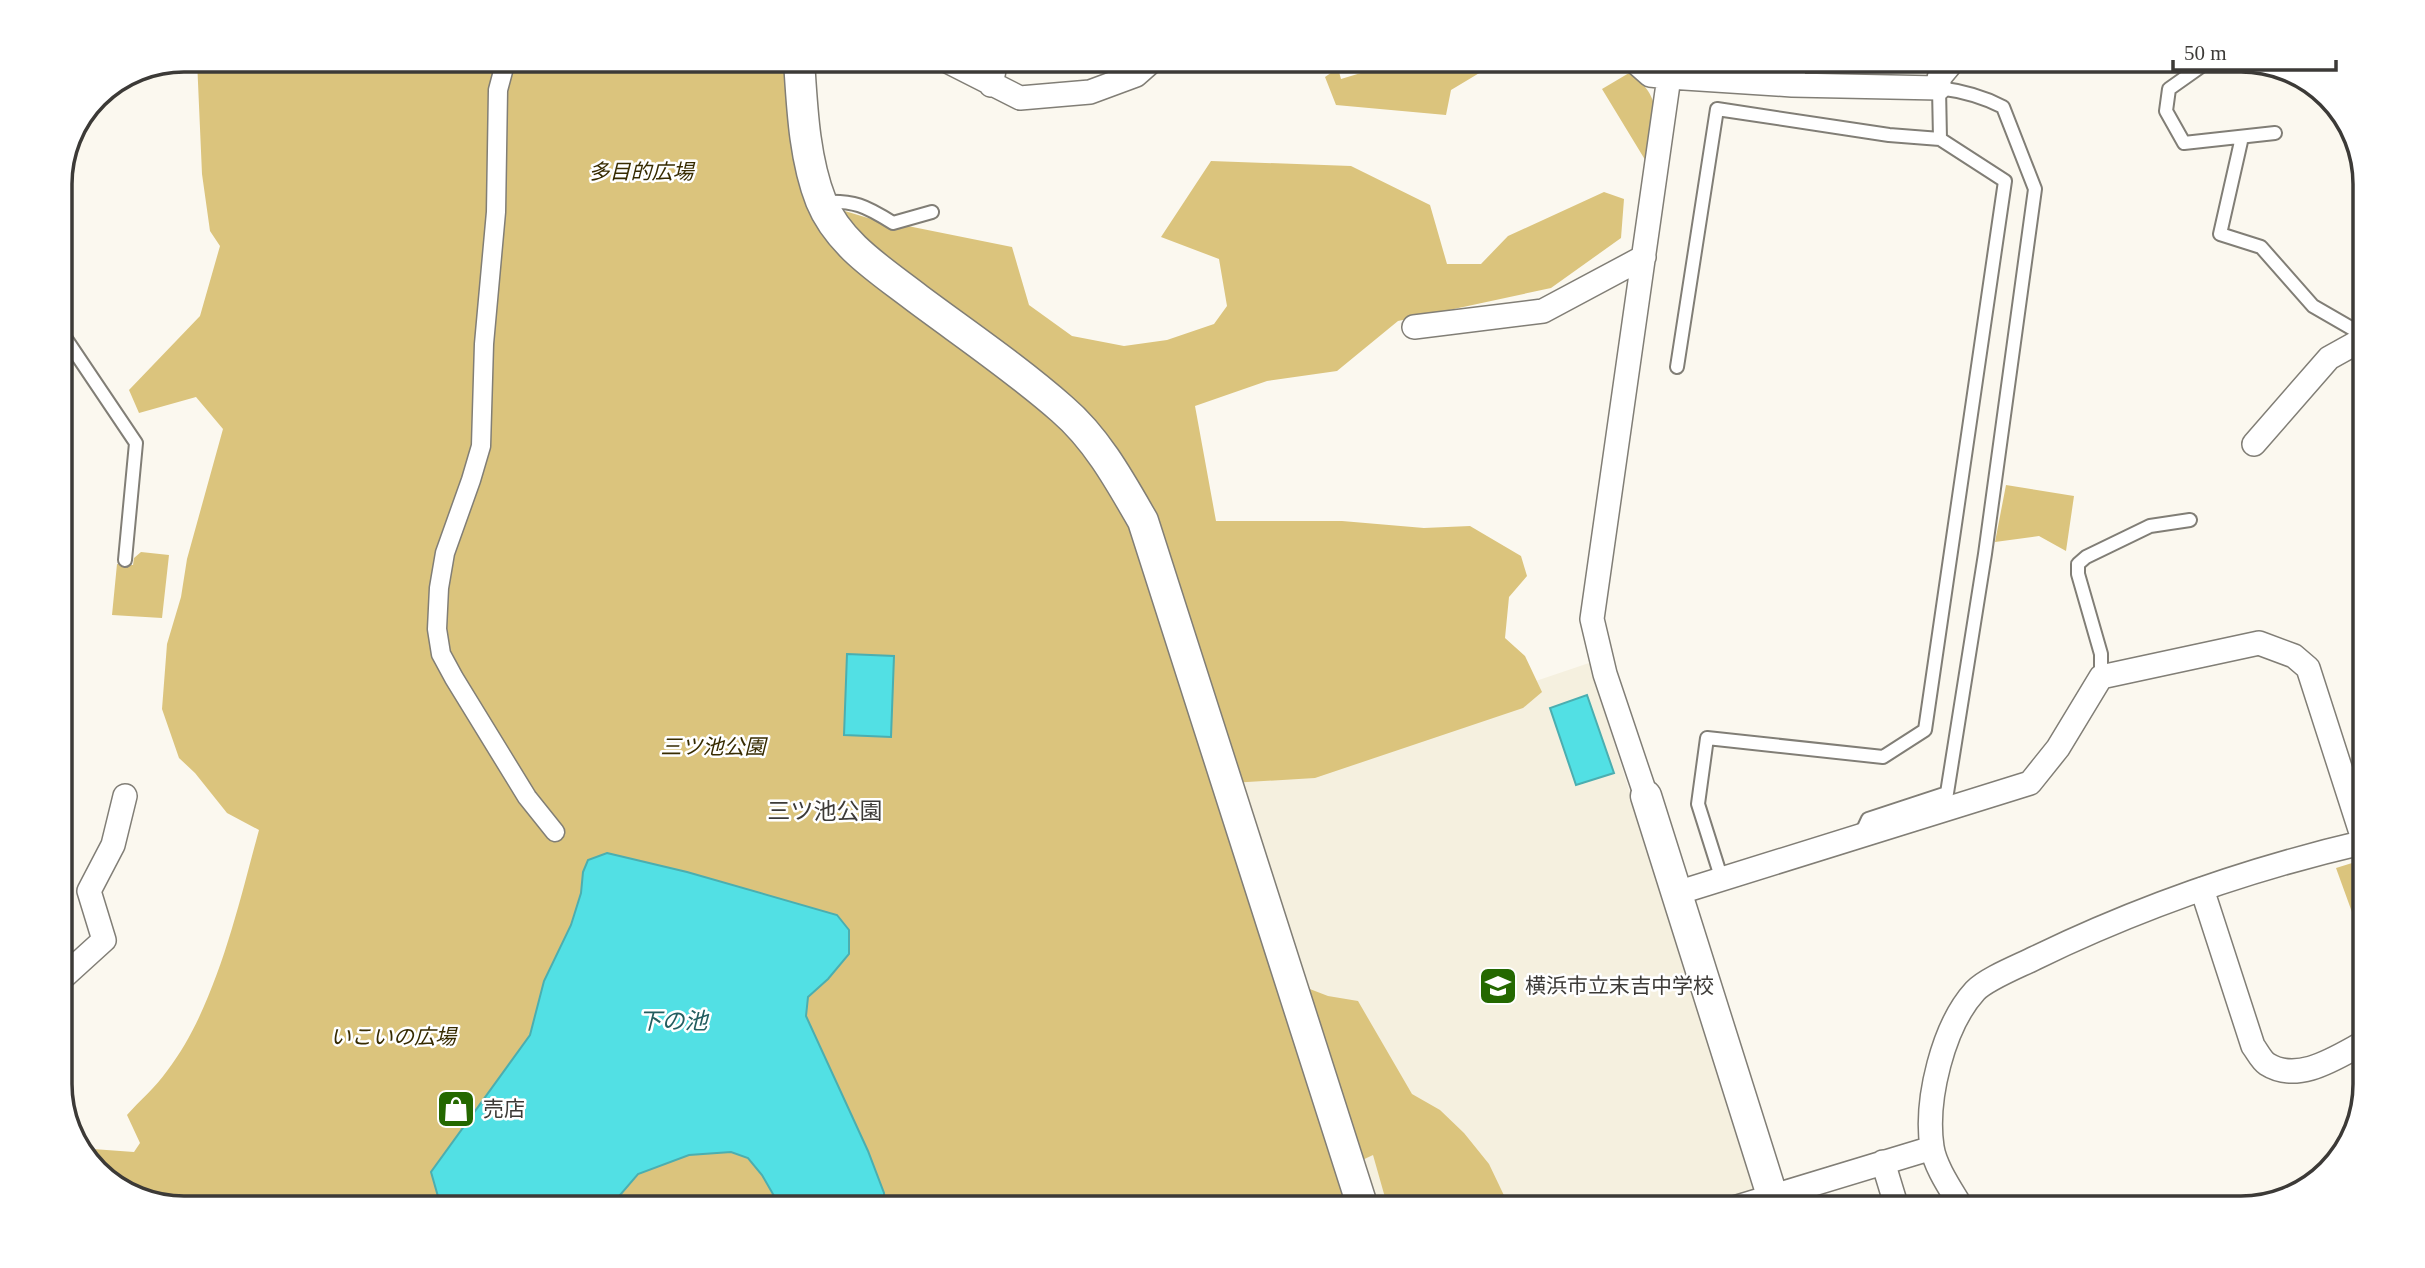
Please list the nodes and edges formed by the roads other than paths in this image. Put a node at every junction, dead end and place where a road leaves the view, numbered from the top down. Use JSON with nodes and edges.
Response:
{"nodes":[{"id":1,"x":503,"y":72,"type":"edge"},
{"id":2,"x":800,"y":72,"type":"edge"},
{"id":3,"x":967,"y":72,"type":"edge"},
{"id":4,"x":994,"y":72,"type":"edge"},
{"id":5,"x":1139,"y":72,"type":"edge"},
{"id":6,"x":1647,"y":72,"type":"edge"},
{"id":7,"x":1794,"y":72,"type":"edge"},
{"id":8,"x":1944,"y":72,"type":"edge"},
{"id":9,"x":2193,"y":72,"type":"edge"},
{"id":10,"x":1668,"y":78,"type":"junction"},
{"id":11,"x":991,"y":85,"type":"junction"},
{"id":12,"x":1792,"y":85,"type":"junction"},
{"id":13,"x":1939,"y":88,"type":"junction"},
{"id":14,"x":2276,"y":133,"type":"dead end"},
{"id":15,"x":2242,"y":137,"type":"junction"},
{"id":16,"x":1940,"y":139,"type":"junction"},
{"id":17,"x":822,"y":202,"type":"junction"},
{"id":18,"x":932,"y":212,"type":"dead end"},
{"id":19,"x":1644,"y":257,"type":"junction"},
{"id":20,"x":1414,"y":327,"type":"dead end"},
{"id":21,"x":2353,"y":330,"type":"edge"},
{"id":22,"x":2353,"y":344,"type":"edge"},
{"id":23,"x":72,"y":348,"type":"edge"},
{"id":24,"x":1676,"y":367,"type":"dead end"},
{"id":25,"x":2254,"y":444,"type":"dead end"},
{"id":26,"x":2190,"y":520,"type":"dead end"},
{"id":27,"x":125,"y":560,"type":"dead end"},
{"id":28,"x":2101,"y":677,"type":"junction"},
{"id":29,"x":125,"y":796,"type":"dead end"},
{"id":30,"x":1646,"y":796,"type":"joint"},
{"id":31,"x":2353,"y":805,"type":"edge"},
{"id":32,"x":555,"y":832,"type":"dead end"},
{"id":33,"x":1860,"y":838,"type":"junction"},
{"id":34,"x":2353,"y":845,"type":"edge"},
{"id":35,"x":1722,"y":880,"type":"junction"},
{"id":36,"x":2203,"y":889,"type":"junction"},
{"id":37,"x":1677,"y":893,"type":"junction"},
{"id":38,"x":72,"y":969,"type":"edge"},
{"id":39,"x":2353,"y":1048,"type":"edge"},
{"id":40,"x":1932,"y":1148,"type":"junction"},
{"id":41,"x":1883,"y":1163,"type":"junction"},
{"id":42,"x":1359,"y":1196,"type":"edge"},
{"id":43,"x":1772,"y":1196,"type":"edge"},
{"id":44,"x":1791,"y":1196,"type":"edge"},
{"id":45,"x":1893,"y":1196,"type":"edge"},
{"id":46,"x":1956,"y":1196,"type":"edge"}],
"edges":[{"from":1,"to":32,"type":"street"},
{"from":2,"to":17,"type":"street"},
{"from":3,"to":11,"type":"street"},
{"from":4,"to":11,"type":"street"},
{"from":5,"to":11,"type":"street"},
{"from":6,"to":10,"type":"street"},
{"from":7,"to":12,"type":"street"},
{"from":8,"to":13,"type":"street"},
{"from":9,"to":15,"type":"lane"},
{"from":10,"to":12,"type":"street"},
{"from":10,"to":19,"type":"street"},
{"from":12,"to":13,"type":"street"},
{"from":13,"to":16,"type":"lane"},
{"from":13,"to":33,"type":"lane"},
{"from":14,"to":15,"type":"lane"},
{"from":15,"to":21,"type":"lane"},
{"from":16,"to":24,"type":"lane"},
{"from":16,"to":35,"type":"lane"},
{"from":17,"to":18,"type":"lane"},
{"from":17,"to":42,"type":"street"},
{"from":19,"to":20,"type":"street"},
{"from":19,"to":30,"type":"street"},
{"from":22,"to":25,"type":"street"},
{"from":23,"to":27,"type":"lane"},
{"from":26,"to":28,"type":"lane"},
{"from":28,"to":31,"type":"street"},
{"from":28,"to":33,"type":"street"},
{"from":29,"to":38,"type":"street"},
{"from":30,"to":37,"type":"street"},
{"from":33,"to":35,"type":"street"},
{"from":34,"to":36,"type":"street"},
{"from":35,"to":37,"type":"street"},
{"from":36,"to":39,"type":"street"},
{"from":36,"to":40,"type":"street"},
{"from":37,"to":43,"type":"street"},
{"from":40,"to":41,"type":"street"},
{"from":40,"to":46,"type":"street"},
{"from":41,"to":44,"type":"street"},
{"from":41,"to":45,"type":"street"}]}
